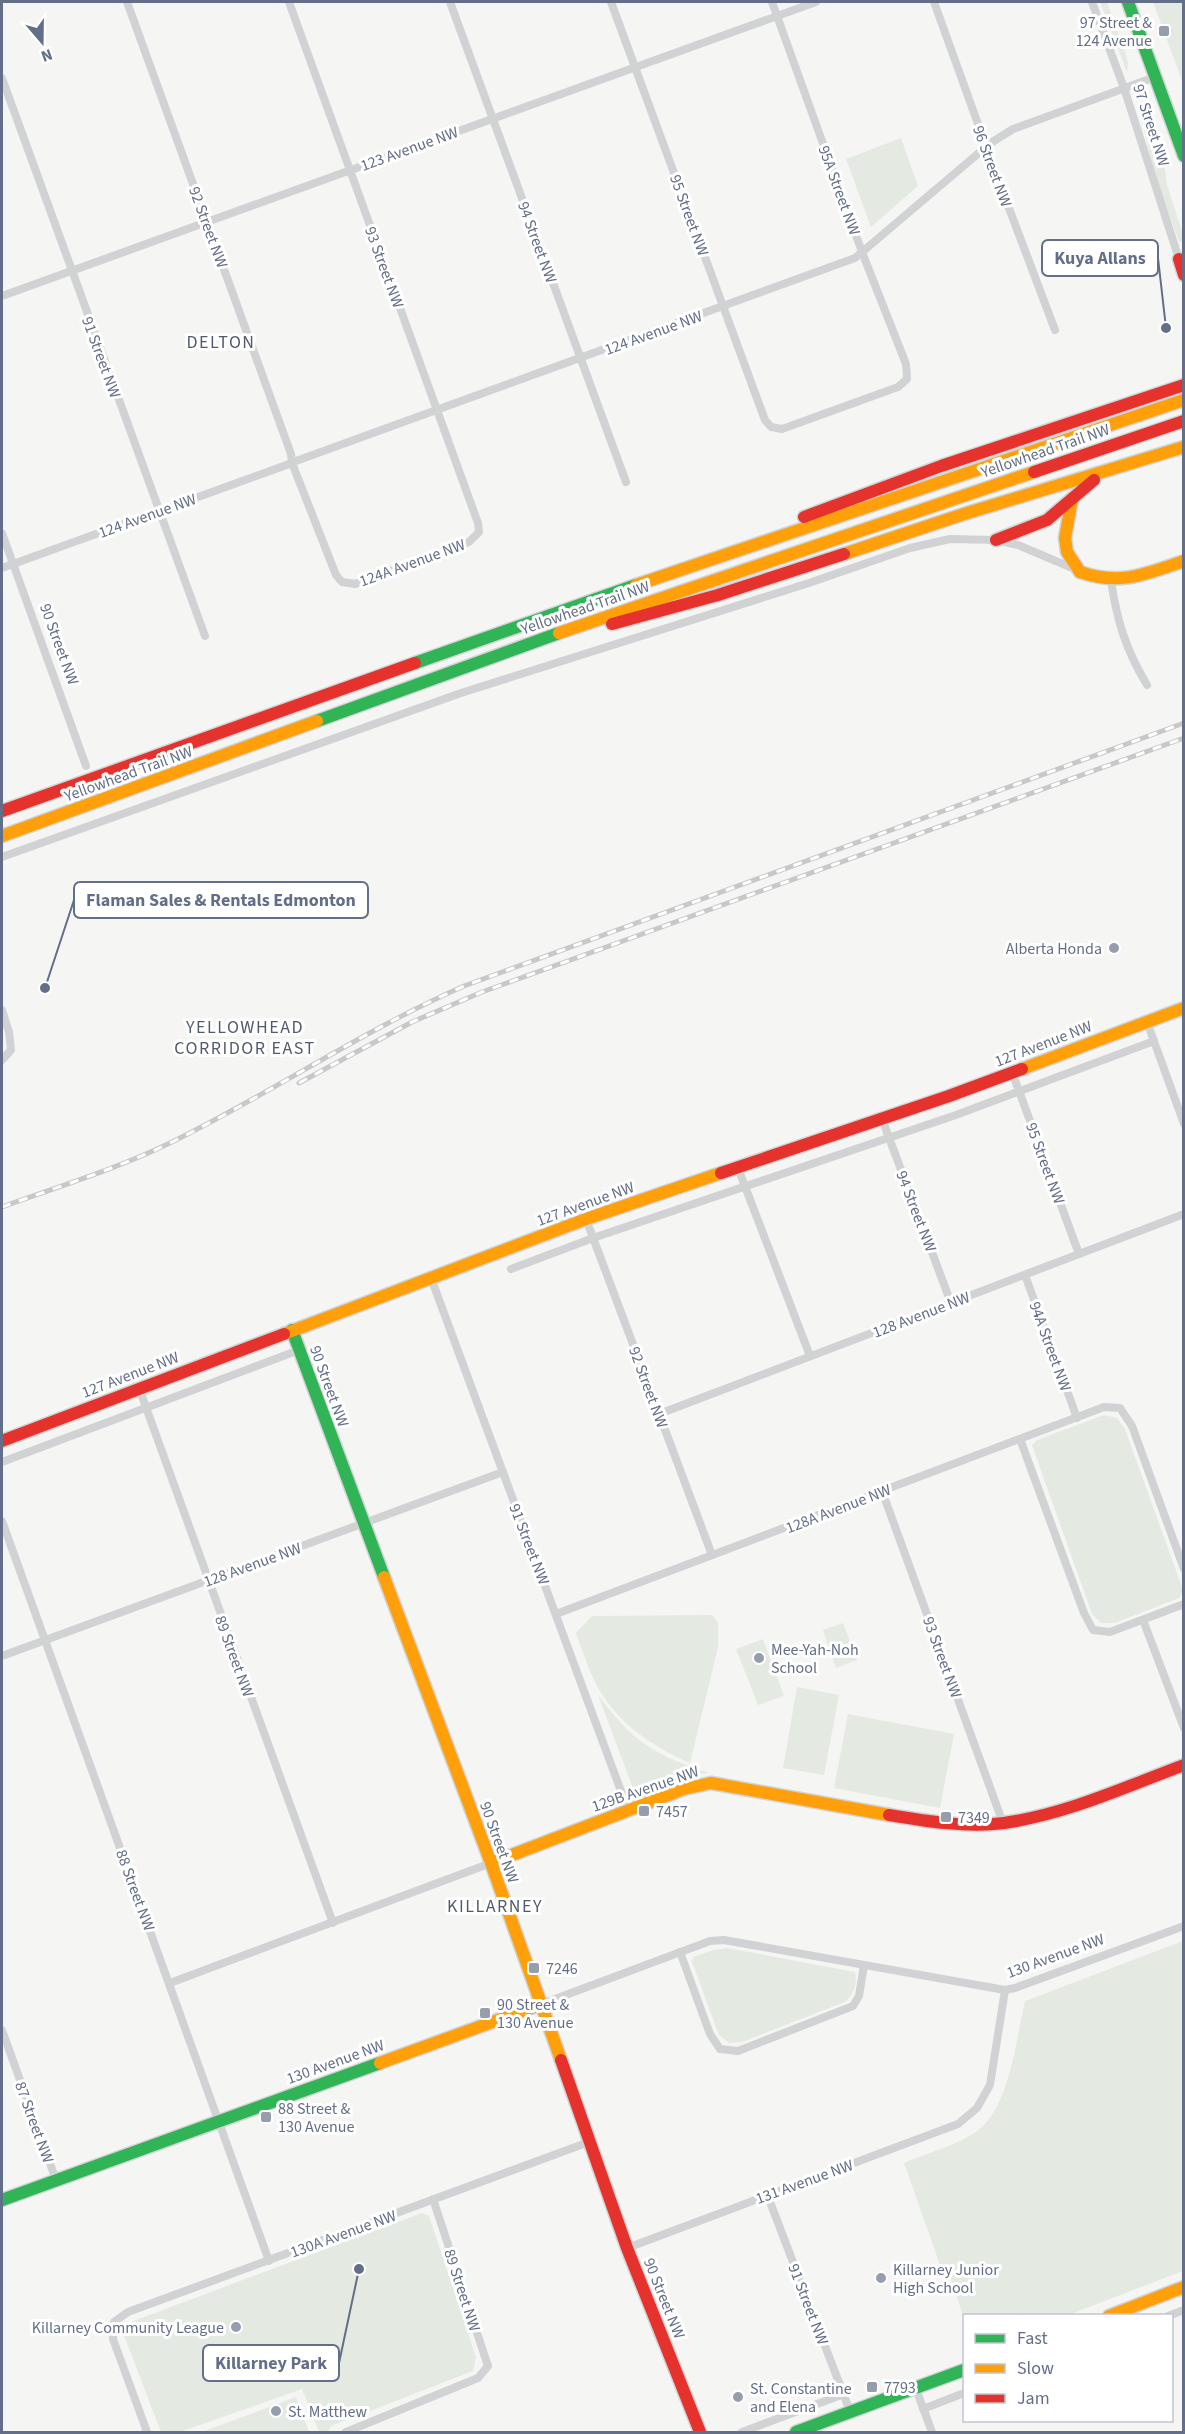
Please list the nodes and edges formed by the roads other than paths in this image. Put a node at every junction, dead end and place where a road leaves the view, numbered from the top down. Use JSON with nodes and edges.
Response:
{"nodes":[{"id":1,"x":127,"y":2,"type":"edge"},
{"id":2,"x":289,"y":2,"type":"edge"},
{"id":3,"x":450,"y":2,"type":"edge"},
{"id":4,"x":611,"y":2,"type":"edge"},
{"id":5,"x":772,"y":2,"type":"edge"},
{"id":6,"x":816,"y":2,"type":"edge"},
{"id":7,"x":934,"y":2,"type":"edge"},
{"id":8,"x":1092,"y":2,"type":"edge"},
{"id":9,"x":1128,"y":2,"type":"edge"},
{"id":10,"x":777,"y":16,"type":"junction"},
{"id":11,"x":635,"y":66,"type":"junction"},
{"id":12,"x":1155,"y":77,"type":"junction"},
{"id":13,"x":2,"y":78,"type":"edge"},
{"id":14,"x":1124,"y":88,"type":"junction"},
{"id":15,"x":493,"y":118,"type":"junction"},
{"id":16,"x":983,"y":147,"type":"junction"},
{"id":17,"x":1184,"y":156,"type":"edge"},
{"id":18,"x":349,"y":170,"type":"junction"},
{"id":19,"x":207,"y":222,"type":"junction"},
{"id":20,"x":862,"y":252,"type":"junction"},
{"id":21,"x":1179,"y":260,"type":"joint"},
{"id":22,"x":71,"y":271,"type":"junction"},
{"id":23,"x":1184,"y":275,"type":"edge"},
{"id":24,"x":2,"y":296,"type":"edge"},
{"id":25,"x":723,"y":307,"type":"junction"},
{"id":26,"x":1055,"y":330,"type":"dead end"},
{"id":27,"x":580,"y":359,"type":"junction"},
{"id":28,"x":1184,"y":376,"type":"edge"},
{"id":29,"x":1184,"y":385,"type":"edge"},
{"id":30,"x":1158,"y":394,"type":"junction"},
{"id":31,"x":1184,"y":400,"type":"edge"},
{"id":32,"x":438,"y":410,"type":"junction"},
{"id":33,"x":1184,"y":421,"type":"edge"},
{"id":34,"x":771,"y":427,"type":"joint"},
{"id":35,"x":1184,"y":447,"type":"edge"},
{"id":36,"x":294,"y":462,"type":"junction"},
{"id":37,"x":1111,"y":470,"type":"junction"},
{"id":38,"x":626,"y":482,"type":"dead end"},
{"id":39,"x":1073,"y":496,"type":"junction"},
{"id":40,"x":159,"y":511,"type":"junction"},
{"id":41,"x":479,"y":532,"type":"joint"},
{"id":42,"x":2,"y":533,"type":"edge"},
{"id":43,"x":996,"y":540,"type":"junction"},
{"id":44,"x":1184,"y":561,"type":"edge"},
{"id":45,"x":13,"y":564,"type":"junction"},
{"id":46,"x":694,"y":564,"type":"junction"},
{"id":47,"x":2,"y":568,"type":"edge"},
{"id":48,"x":1080,"y":572,"type":"junction"},
{"id":49,"x":1111,"y":581,"type":"junction"},
{"id":50,"x":342,"y":582,"type":"joint"},
{"id":51,"x":205,"y":636,"type":"dead end"},
{"id":52,"x":542,"y":639,"type":"junction"},
{"id":53,"x":1147,"y":685,"type":"dead end"},
{"id":54,"x":86,"y":766,"type":"dead end"},
{"id":55,"x":2,"y":811,"type":"edge"},
{"id":56,"x":2,"y":836,"type":"edge"},
{"id":57,"x":2,"y":857,"type":"edge"},
{"id":58,"x":1184,"y":1008,"type":"edge"},
{"id":59,"x":2,"y":1010,"type":"edge"},
{"id":60,"x":1147,"y":1022,"type":"junction"},
{"id":61,"x":1154,"y":1041,"type":"junction"},
{"id":62,"x":2,"y":1060,"type":"edge"},
{"id":63,"x":1012,"y":1072,"type":"junction"},
{"id":64,"x":1019,"y":1092,"type":"junction"},
{"id":65,"x":882,"y":1119,"type":"junction"},
{"id":66,"x":1184,"y":1124,"type":"edge"},
{"id":67,"x":889,"y":1138,"type":"junction"},
{"id":68,"x":738,"y":1168,"type":"junction"},
{"id":69,"x":745,"y":1187,"type":"junction"},
{"id":70,"x":1184,"y":1214,"type":"edge"},
{"id":71,"x":586,"y":1219,"type":"junction"},
{"id":72,"x":593,"y":1238,"type":"junction"},
{"id":73,"x":1079,"y":1254,"type":"junction"},
{"id":74,"x":511,"y":1269,"type":"dead end"},
{"id":75,"x":1025,"y":1275,"type":"junction"},
{"id":76,"x":431,"y":1278,"type":"junction"},
{"id":77,"x":951,"y":1303,"type":"junction"},
{"id":78,"x":292,"y":1330,"type":"junction"},
{"id":79,"x":299,"y":1350,"type":"junction"},
{"id":80,"x":810,"y":1356,"type":"junction"},
{"id":81,"x":140,"y":1388,"type":"junction"},
{"id":82,"x":146,"y":1408,"type":"junction"},
{"id":83,"x":659,"y":1414,"type":"junction"},
{"id":84,"x":1077,"y":1418,"type":"junction"},
{"id":85,"x":1020,"y":1439,"type":"junction"},
{"id":86,"x":2,"y":1441,"type":"edge"},
{"id":87,"x":2,"y":1462,"type":"edge"},
{"id":88,"x":503,"y":1472,"type":"junction"},
{"id":89,"x":882,"y":1491,"type":"junction"},
{"id":90,"x":2,"y":1521,"type":"edge"},
{"id":91,"x":363,"y":1524,"type":"junction"},
{"id":92,"x":712,"y":1556,"type":"junction"},
{"id":93,"x":1184,"y":1569,"type":"edge"},
{"id":94,"x":208,"y":1581,"type":"junction"},
{"id":95,"x":1184,"y":1604,"type":"edge"},
{"id":96,"x":556,"y":1614,"type":"junction"},
{"id":97,"x":1143,"y":1620,"type":"junction"},
{"id":98,"x":45,"y":1640,"type":"junction"},
{"id":99,"x":2,"y":1656,"type":"edge"},
{"id":100,"x":1184,"y":1728,"type":"edge"},
{"id":101,"x":1184,"y":1766,"type":"edge"},
{"id":102,"x":628,"y":1810,"type":"junction"},
{"id":103,"x":1003,"y":1823,"type":"junction"},
{"id":104,"x":491,"y":1863,"type":"junction"},
{"id":105,"x":333,"y":1923,"type":"junction"},
{"id":106,"x":1184,"y":1926,"type":"edge"},
{"id":107,"x":680,"y":1952,"type":"junction"},
{"id":108,"x":864,"y":1965,"type":"junction"},
{"id":109,"x":170,"y":1983,"type":"junction"},
{"id":110,"x":1005,"y":1990,"type":"junction"},
{"id":111,"x":539,"y":2005,"type":"junction"},
{"id":112,"x":2,"y":2030,"type":"edge"},
{"id":113,"x":220,"y":2121,"type":"junction"},
{"id":114,"x":589,"y":2142,"type":"junction"},
{"id":115,"x":56,"y":2180,"type":"junction"},
{"id":116,"x":767,"y":2194,"type":"junction"},
{"id":117,"x":433,"y":2199,"type":"junction"},
{"id":118,"x":2,"y":2200,"type":"edge"},
{"id":119,"x":627,"y":2248,"type":"junction"},
{"id":120,"x":269,"y":2260,"type":"junction"},
{"id":121,"x":1184,"y":2287,"type":"edge"},
{"id":122,"x":1114,"y":2314,"type":"edge"},
{"id":123,"x":963,"y":2370,"type":"edge"},
{"id":124,"x":916,"y":2389,"type":"junction"},
{"id":125,"x":963,"y":2393,"type":"edge"},
{"id":126,"x":844,"y":2394,"type":"junction"},
{"id":127,"x":923,"y":2409,"type":"junction"},
{"id":128,"x":851,"y":2414,"type":"junction"},
{"id":129,"x":347,"y":2431,"type":"edge"},
{"id":130,"x":147,"y":2433,"type":"edge"},
{"id":131,"x":700,"y":2433,"type":"edge"},
{"id":132,"x":742,"y":2433,"type":"edge"},
{"id":133,"x":796,"y":2433,"type":"edge"},
{"id":134,"x":932,"y":2433,"type":"edge"}],
"edges":[{"from":1,"to":19,"type":"street","name":"92 Street NW"},
{"from":2,"to":18,"type":"street","name":"93 Street NW"},
{"from":3,"to":15,"type":"street","name":"94 Street NW"},
{"from":4,"to":11,"type":"street","name":"95 Street NW"},
{"from":5,"to":10,"type":"street","name":"95A Street NW"},
{"from":6,"to":10,"type":"street","name":"123 Avenue NW"},
{"from":7,"to":16,"type":"street","name":"96 Street NW"},
{"from":8,"to":14,"type":"street","name":"97 Street NW"},
{"from":9,"to":12,"type":"main road","name":"97 Street NW"},
{"from":10,"to":11,"type":"street","name":"123 Avenue NW"},
{"from":10,"to":20,"type":"street","name":"95A Street NW"},
{"from":11,"to":15,"type":"street","name":"123 Avenue NW"},
{"from":11,"to":25,"type":"street","name":"95 Street NW"},
{"from":12,"to":14,"type":"street","name":"124 Avenue NW"},
{"from":12,"to":17,"type":"main road","name":"97 Street NW"},
{"from":13,"to":22,"type":"street","name":"91 Street NW"},
{"from":14,"to":16,"type":"street","name":"124 Avenue NW"},
{"from":14,"to":21,"type":"street","name":"97 Street NW"},
{"from":15,"to":18,"type":"street","name":"123 Avenue NW"},
{"from":15,"to":27,"type":"street","name":"94 Street NW"},
{"from":16,"to":20,"type":"street","name":"124 Avenue NW"},
{"from":16,"to":26,"type":"street","name":"96 Street NW"},
{"from":18,"to":19,"type":"street","name":"123 Avenue NW"},
{"from":18,"to":32,"type":"street","name":"93 Street NW"},
{"from":19,"to":22,"type":"street","name":"123 Avenue NW"},
{"from":19,"to":36,"type":"street","name":"92 Street NW"},
{"from":20,"to":25,"type":"street","name":"124 Avenue NW"},
{"from":20,"to":34,"type":"street","name":"95A Street NW"},
{"from":21,"to":23,"type":"main road"},
{"from":22,"to":24,"type":"street","name":"123 Avenue NW"},
{"from":22,"to":40,"type":"street","name":"91 Street NW"},
{"from":25,"to":27,"type":"street","name":"124 Avenue NW"},
{"from":25,"to":34,"type":"street","name":"95 Street NW"},
{"from":27,"to":32,"type":"street","name":"124 Avenue NW"},
{"from":27,"to":38,"type":"street","name":"94 Street NW"},
{"from":28,"to":30,"type":"main road"},
{"from":29,"to":30,"type":"main road"},
{"from":30,"to":46,"type":"main road"},
{"from":31,"to":46,"type":"main road","name":"Yellowhead Trail NW"},
{"from":32,"to":36,"type":"street","name":"124 Avenue NW"},
{"from":32,"to":41,"type":"street","name":"93 Street NW"},
{"from":33,"to":52,"type":"main road","name":"Yellowhead Trail NW"},
{"from":35,"to":37,"type":"main road"},
{"from":36,"to":40,"type":"street","name":"124 Avenue NW"},
{"from":36,"to":50,"type":"street","name":"92 Street NW"},
{"from":37,"to":39,"type":"main road"},
{"from":37,"to":52,"type":"main road"},
{"from":39,"to":43,"type":"main road"},
{"from":39,"to":48,"type":"main road"},
{"from":40,"to":45,"type":"street","name":"124 Avenue NW"},
{"from":40,"to":51,"type":"street","name":"91 Street NW"},
{"from":41,"to":50,"type":"street","name":"124A Avenue NW"},
{"from":42,"to":45,"type":"street","name":"90 Street NW"},
{"from":43,"to":48,"type":"street"},
{"from":43,"to":57,"type":"street"},
{"from":44,"to":49,"type":"main road"},
{"from":45,"to":47,"type":"street","name":"124 Avenue NW"},
{"from":45,"to":54,"type":"street","name":"90 Street NW"},
{"from":46,"to":55,"type":"main road","name":"Yellowhead Trail NW"},
{"from":48,"to":49,"type":"main road"},
{"from":49,"to":53,"type":"street"},
{"from":52,"to":56,"type":"main road","name":"Yellowhead Trail NW"},
{"from":58,"to":60,"type":"main road","name":"127 Avenue NW"},
{"from":59,"to":62,"type":"street"},
{"from":60,"to":61,"type":"street"},
{"from":60,"to":63,"type":"main road","name":"127 Avenue NW"},
{"from":61,"to":64,"type":"street"},
{"from":61,"to":66,"type":"street"},
{"from":63,"to":64,"type":"street","name":"95 Street NW"},
{"from":63,"to":65,"type":"main road","name":"127 Avenue NW"},
{"from":64,"to":67,"type":"street"},
{"from":64,"to":73,"type":"street","name":"95 Street NW"},
{"from":65,"to":67,"type":"street","name":"94 Street NW"},
{"from":65,"to":68,"type":"main road","name":"127 Avenue NW"},
{"from":67,"to":69,"type":"street"},
{"from":67,"to":77,"type":"street","name":"94 Street NW"},
{"from":68,"to":69,"type":"street"},
{"from":68,"to":71,"type":"main road","name":"127 Avenue NW"},
{"from":69,"to":72,"type":"street"},
{"from":69,"to":80,"type":"street"},
{"from":70,"to":73,"type":"street","name":"128 Avenue NW"},
{"from":71,"to":72,"type":"street","name":"92 Street NW"},
{"from":71,"to":76,"type":"main road","name":"127 Avenue NW"},
{"from":72,"to":74,"type":"street"},
{"from":72,"to":83,"type":"street","name":"92 Street NW"},
{"from":73,"to":75,"type":"street","name":"128 Avenue NW"},
{"from":75,"to":77,"type":"street","name":"128 Avenue NW"},
{"from":75,"to":84,"type":"street","name":"94A Street NW"},
{"from":76,"to":78,"type":"main road","name":"127 Avenue NW"},
{"from":76,"to":88,"type":"street","name":"91 Street NW"},
{"from":77,"to":80,"type":"street","name":"128 Avenue NW"},
{"from":78,"to":79,"type":"main road","name":"90 Street NW"},
{"from":78,"to":81,"type":"main road","name":"127 Avenue NW"},
{"from":79,"to":82,"type":"street"},
{"from":79,"to":91,"type":"main road","name":"90 Street NW"},
{"from":80,"to":83,"type":"street","name":"128 Avenue NW"},
{"from":81,"to":82,"type":"street","name":"89 Street NW"},
{"from":81,"to":86,"type":"main road","name":"127 Avenue NW"},
{"from":82,"to":87,"type":"street"},
{"from":82,"to":94,"type":"street","name":"89 Street NW"},
{"from":83,"to":92,"type":"street","name":"92 Street NW"},
{"from":84,"to":85,"type":"street","name":"128A Avenue NW"},
{"from":84,"to":93,"type":"street","name":"128A Avenue NW"},
{"from":85,"to":89,"type":"street","name":"128A Avenue NW"},
{"from":85,"to":97,"type":"street"},
{"from":88,"to":91,"type":"street","name":"128 Avenue NW"},
{"from":88,"to":96,"type":"street","name":"91 Street NW"},
{"from":89,"to":92,"type":"street","name":"128A Avenue NW"},
{"from":89,"to":103,"type":"street","name":"93 Street NW"},
{"from":90,"to":98,"type":"street","name":"88 Street NW"},
{"from":91,"to":94,"type":"street","name":"128 Avenue NW"},
{"from":91,"to":104,"type":"main road","name":"90 Street NW"},
{"from":92,"to":96,"type":"street","name":"128A Avenue NW"},
{"from":94,"to":98,"type":"street","name":"128 Avenue NW"},
{"from":94,"to":105,"type":"street","name":"89 Street NW"},
{"from":95,"to":97,"type":"street"},
{"from":96,"to":102,"type":"street","name":"91 Street NW"},
{"from":97,"to":100,"type":"street"},
{"from":98,"to":99,"type":"street","name":"128 Avenue NW"},
{"from":98,"to":109,"type":"street","name":"88 Street NW"},
{"from":101,"to":103,"type":"main road","name":"129B Avenue NW"},
{"from":102,"to":103,"type":"main road","name":"129B Avenue NW"},
{"from":102,"to":104,"type":"main road","name":"129B Avenue NW"},
{"from":104,"to":105,"type":"street","name":"129B Avenue NW"},
{"from":104,"to":111,"type":"main road","name":"90 Street NW"},
{"from":105,"to":109,"type":"street","name":"129B Avenue NW"},
{"from":106,"to":110,"type":"street","name":"130 Avenue NW"},
{"from":107,"to":108,"type":"street","name":"130 Avenue NW"},
{"from":107,"to":108,"type":"street"},
{"from":107,"to":111,"type":"street","name":"130 Avenue NW"},
{"from":108,"to":110,"type":"street","name":"130 Avenue NW"},
{"from":109,"to":113,"type":"street","name":"88 Street NW"},
{"from":110,"to":116,"type":"street","name":"131 Avenue NW"},
{"from":111,"to":113,"type":"main road","name":"130 Avenue NW"},
{"from":111,"to":114,"type":"main road","name":"90 Street NW"},
{"from":112,"to":115,"type":"street","name":"87 Street NW"},
{"from":113,"to":115,"type":"main road","name":"130 Avenue NW"},
{"from":113,"to":120,"type":"street","name":"88 Street NW"},
{"from":114,"to":117,"type":"street","name":"130A Avenue NW"},
{"from":114,"to":119,"type":"main road","name":"90 Street NW"},
{"from":115,"to":118,"type":"main road","name":"130 Avenue NW"},
{"from":116,"to":119,"type":"street","name":"131 Avenue NW"},
{"from":116,"to":126,"type":"street","name":"91 Street NW"},
{"from":117,"to":120,"type":"street","name":"130A Avenue NW"},
{"from":117,"to":129,"type":"street","name":"89 Street NW"},
{"from":119,"to":131,"type":"main road","name":"90 Street NW"},
{"from":120,"to":130,"type":"street","name":"130A Avenue NW"},
{"from":121,"to":122,"type":"main road"},
{"from":123,"to":124,"type":"main road"},
{"from":124,"to":127,"type":"street"},
{"from":124,"to":128,"type":"main road"},
{"from":125,"to":127,"type":"street"},
{"from":126,"to":128,"type":"street","name":"91 Street NW"},
{"from":126,"to":132,"type":"street"},
{"from":127,"to":134,"type":"street"},
{"from":128,"to":133,"type":"main road"}]}
